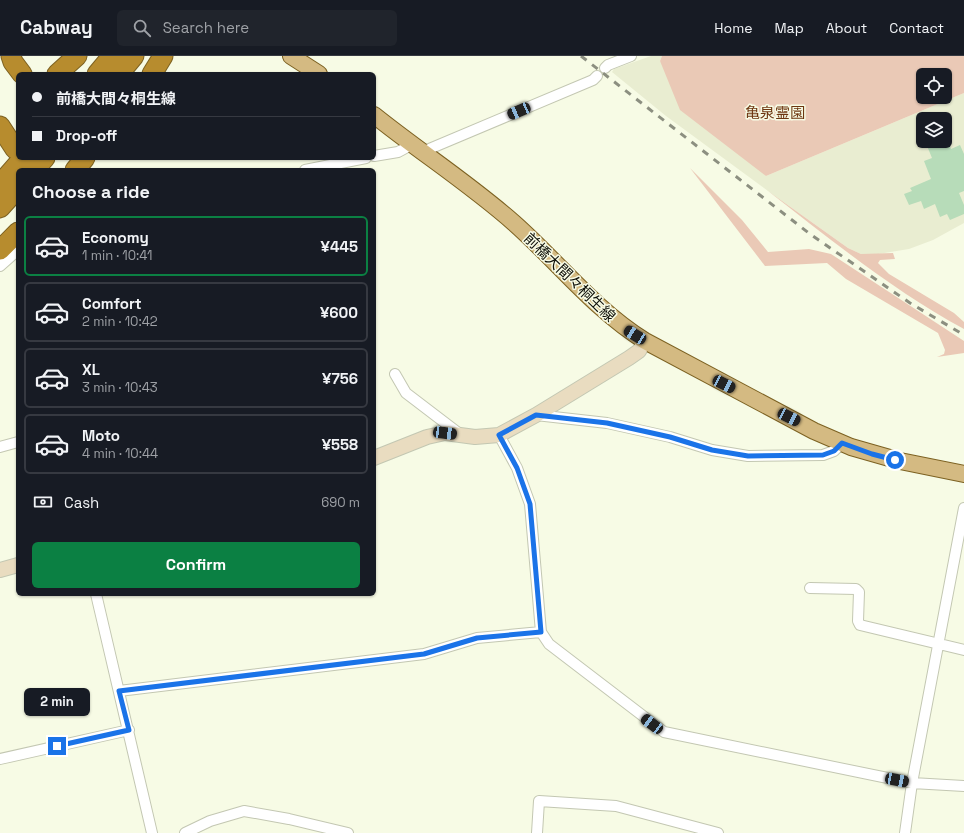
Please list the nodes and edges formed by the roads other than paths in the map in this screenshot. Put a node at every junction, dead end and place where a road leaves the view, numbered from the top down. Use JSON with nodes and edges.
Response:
{"nodes":[{"id":1,"x":3,"y":56,"type":"edge"},
{"id":2,"x":11,"y":56,"type":"edge"},
{"id":3,"x":77,"y":56,"type":"edge"},
{"id":4,"x":112,"y":56,"type":"edge"},
{"id":5,"x":134,"y":56,"type":"edge"},
{"id":6,"x":163,"y":56,"type":"edge"},
{"id":7,"x":291,"y":56,"type":"edge"},
{"id":8,"x":631,"y":56,"type":"edge"},
{"id":9,"x":605,"y":68,"type":"dead end"},
{"id":10,"x":0,"y":70,"type":"edge"},
{"id":11,"x":20,"y":72,"type":"edge"},
{"id":12,"x":59,"y":72,"type":"edge"},
{"id":13,"x":99,"y":72,"type":"edge"},
{"id":14,"x":121,"y":72,"type":"edge"},
{"id":15,"x":153,"y":72,"type":"edge"},
{"id":16,"x":316,"y":72,"type":"edge"},
{"id":17,"x":597,"y":76,"type":"dead end"},
{"id":18,"x":376,"y":117,"type":"edge"},
{"id":19,"x":0,"y":126,"type":"edge"},
{"id":20,"x":416,"y":149,"type":"junction"},
{"id":21,"x":16,"y":150,"type":"edge"},
{"id":22,"x":376,"y":156,"type":"edge"},
{"id":23,"x":16,"y":159,"type":"edge"},
{"id":24,"x":43,"y":160,"type":"edge"},
{"id":25,"x":84,"y":160,"type":"edge"},
{"id":26,"x":356,"y":160,"type":"edge"},
{"id":27,"x":36,"y":168,"type":"edge"},
{"id":28,"x":77,"y":168,"type":"edge"},
{"id":29,"x":315,"y":168,"type":"edge"},
{"id":30,"x":0,"y":184,"type":"edge"},
{"id":31,"x":16,"y":190,"type":"edge"},
{"id":32,"x":0,"y":208,"type":"edge"},
{"id":33,"x":16,"y":234,"type":"edge"},
{"id":34,"x":0,"y":250,"type":"edge"},
{"id":35,"x":16,"y":252,"type":"edge"},
{"id":36,"x":0,"y":266,"type":"edge"},
{"id":37,"x":645,"y":341,"type":"junction"},
{"id":38,"x":395,"y":374,"type":"dead end"},
{"id":39,"x":536,"y":415,"type":"junction"},
{"id":40,"x":461,"y":435,"type":"junction"},
{"id":41,"x":499,"y":435,"type":"junction"},
{"id":42,"x":16,"y":443,"type":"edge"},
{"id":43,"x":842,"y":443,"type":"junction"},
{"id":44,"x":0,"y":447,"type":"edge"},
{"id":45,"x":376,"y":457,"type":"edge"},
{"id":46,"x":964,"y":474,"type":"edge"},
{"id":47,"x":964,"y":508,"type":"edge"},
{"id":48,"x":16,"y":566,"type":"edge"},
{"id":49,"x":0,"y":570,"type":"edge"},
{"id":50,"x":810,"y":588,"type":"dead end"},
{"id":51,"x":96,"y":596,"type":"edge"},
{"id":52,"x":541,"y":632,"type":"junction"},
{"id":53,"x":939,"y":643,"type":"junction"},
{"id":54,"x":964,"y":650,"type":"edge"},
{"id":55,"x":119,"y":691,"type":"junction"},
{"id":56,"x":129,"y":730,"type":"junction"},
{"id":57,"x":0,"y":759,"type":"edge"},
{"id":58,"x":912,"y":783,"type":"junction"},
{"id":59,"x":964,"y":786,"type":"edge"},
{"id":60,"x":152,"y":833,"type":"edge"},
{"id":61,"x":185,"y":833,"type":"edge"},
{"id":62,"x":348,"y":833,"type":"edge"},
{"id":63,"x":538,"y":833,"type":"edge"},
{"id":64,"x":718,"y":833,"type":"edge"},
{"id":65,"x":905,"y":833,"type":"edge"}],
"edges":[{"from":1,"to":10,"type":"highway"},
{"from":2,"to":11,"type":"highway"},
{"from":3,"to":12,"type":"highway"},
{"from":4,"to":13,"type":"highway"},
{"from":5,"to":14,"type":"highway"},
{"from":6,"to":15,"type":"highway"},
{"from":7,"to":16,"type":"main road"},
{"from":8,"to":9,"type":"street"},
{"from":17,"to":20,"type":"street"},
{"from":18,"to":20,"type":"main road","name":"前橋大間々桐生線"},
{"from":19,"to":21,"type":"highway"},
{"from":20,"to":22,"type":"street"},
{"from":20,"to":37,"type":"main road","name":"前橋大間々桐生線"},
{"from":23,"to":30,"type":"highway"},
{"from":24,"to":27,"type":"highway"},
{"from":25,"to":28,"type":"highway"},
{"from":26,"to":29,"type":"street"},
{"from":31,"to":32,"type":"highway"},
{"from":33,"to":34,"type":"highway"},
{"from":35,"to":36,"type":"street"},
{"from":37,"to":39,"type":"street"},
{"from":37,"to":43,"type":"main road","name":"前橋大間々桐生線"},
{"from":38,"to":40,"type":"street"},
{"from":39,"to":41,"type":"street"},
{"from":39,"to":43,"type":"street"},
{"from":40,"to":41,"type":"street"},
{"from":40,"to":45,"type":"street"},
{"from":41,"to":52,"type":"street"},
{"from":42,"to":44,"type":"street"},
{"from":43,"to":46,"type":"main road","name":"前橋大間々桐生線"},
{"from":47,"to":53,"type":"street"},
{"from":48,"to":49,"type":"street"},
{"from":50,"to":53,"type":"street"},
{"from":51,"to":55,"type":"street"},
{"from":52,"to":55,"type":"street"},
{"from":52,"to":58,"type":"street"},
{"from":53,"to":54,"type":"street"},
{"from":53,"to":58,"type":"street"},
{"from":55,"to":56,"type":"street"},
{"from":56,"to":57,"type":"street"},
{"from":56,"to":60,"type":"street"},
{"from":58,"to":59,"type":"street"},
{"from":58,"to":65,"type":"street"},
{"from":61,"to":62,"type":"street"},
{"from":63,"to":64,"type":"street"}]}
